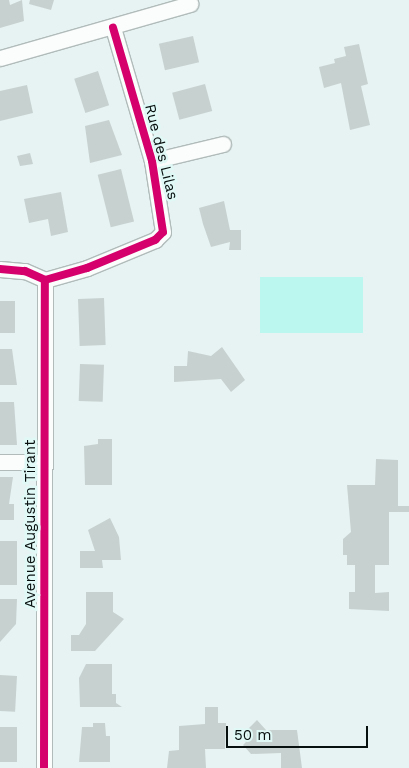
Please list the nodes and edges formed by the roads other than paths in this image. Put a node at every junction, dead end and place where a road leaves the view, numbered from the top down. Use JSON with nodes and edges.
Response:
{"nodes":[{"id":1,"x":190,"y":4,"type":"dead end"},
{"id":2,"x":113,"y":28,"type":"junction"},
{"id":3,"x":0,"y":58,"type":"edge"},
{"id":4,"x":223,"y":144,"type":"dead end"},
{"id":5,"x":152,"y":160,"type":"junction"},
{"id":6,"x":0,"y":269,"type":"edge"},
{"id":7,"x":45,"y":280,"type":"junction"},
{"id":8,"x":0,"y":462,"type":"edge"},
{"id":9,"x":45,"y":462,"type":"junction"},
{"id":10,"x":44,"y":768,"type":"edge"}],
"edges":[{"from":1,"to":2,"type":"street"},
{"from":2,"to":3,"type":"street"},
{"from":2,"to":5,"type":"street","name":"Rue des Lilas"},
{"from":4,"to":5,"type":"street","name":"Rue des Lilas"},
{"from":5,"to":7,"type":"street","name":"Rue des Lilas"},
{"from":6,"to":7,"type":"street"},
{"from":7,"to":9,"type":"street","name":"Avenue Augustin Tirant"},
{"from":8,"to":9,"type":"street"},
{"from":9,"to":10,"type":"street","name":"Avenue Augustin Tirant"}]}
